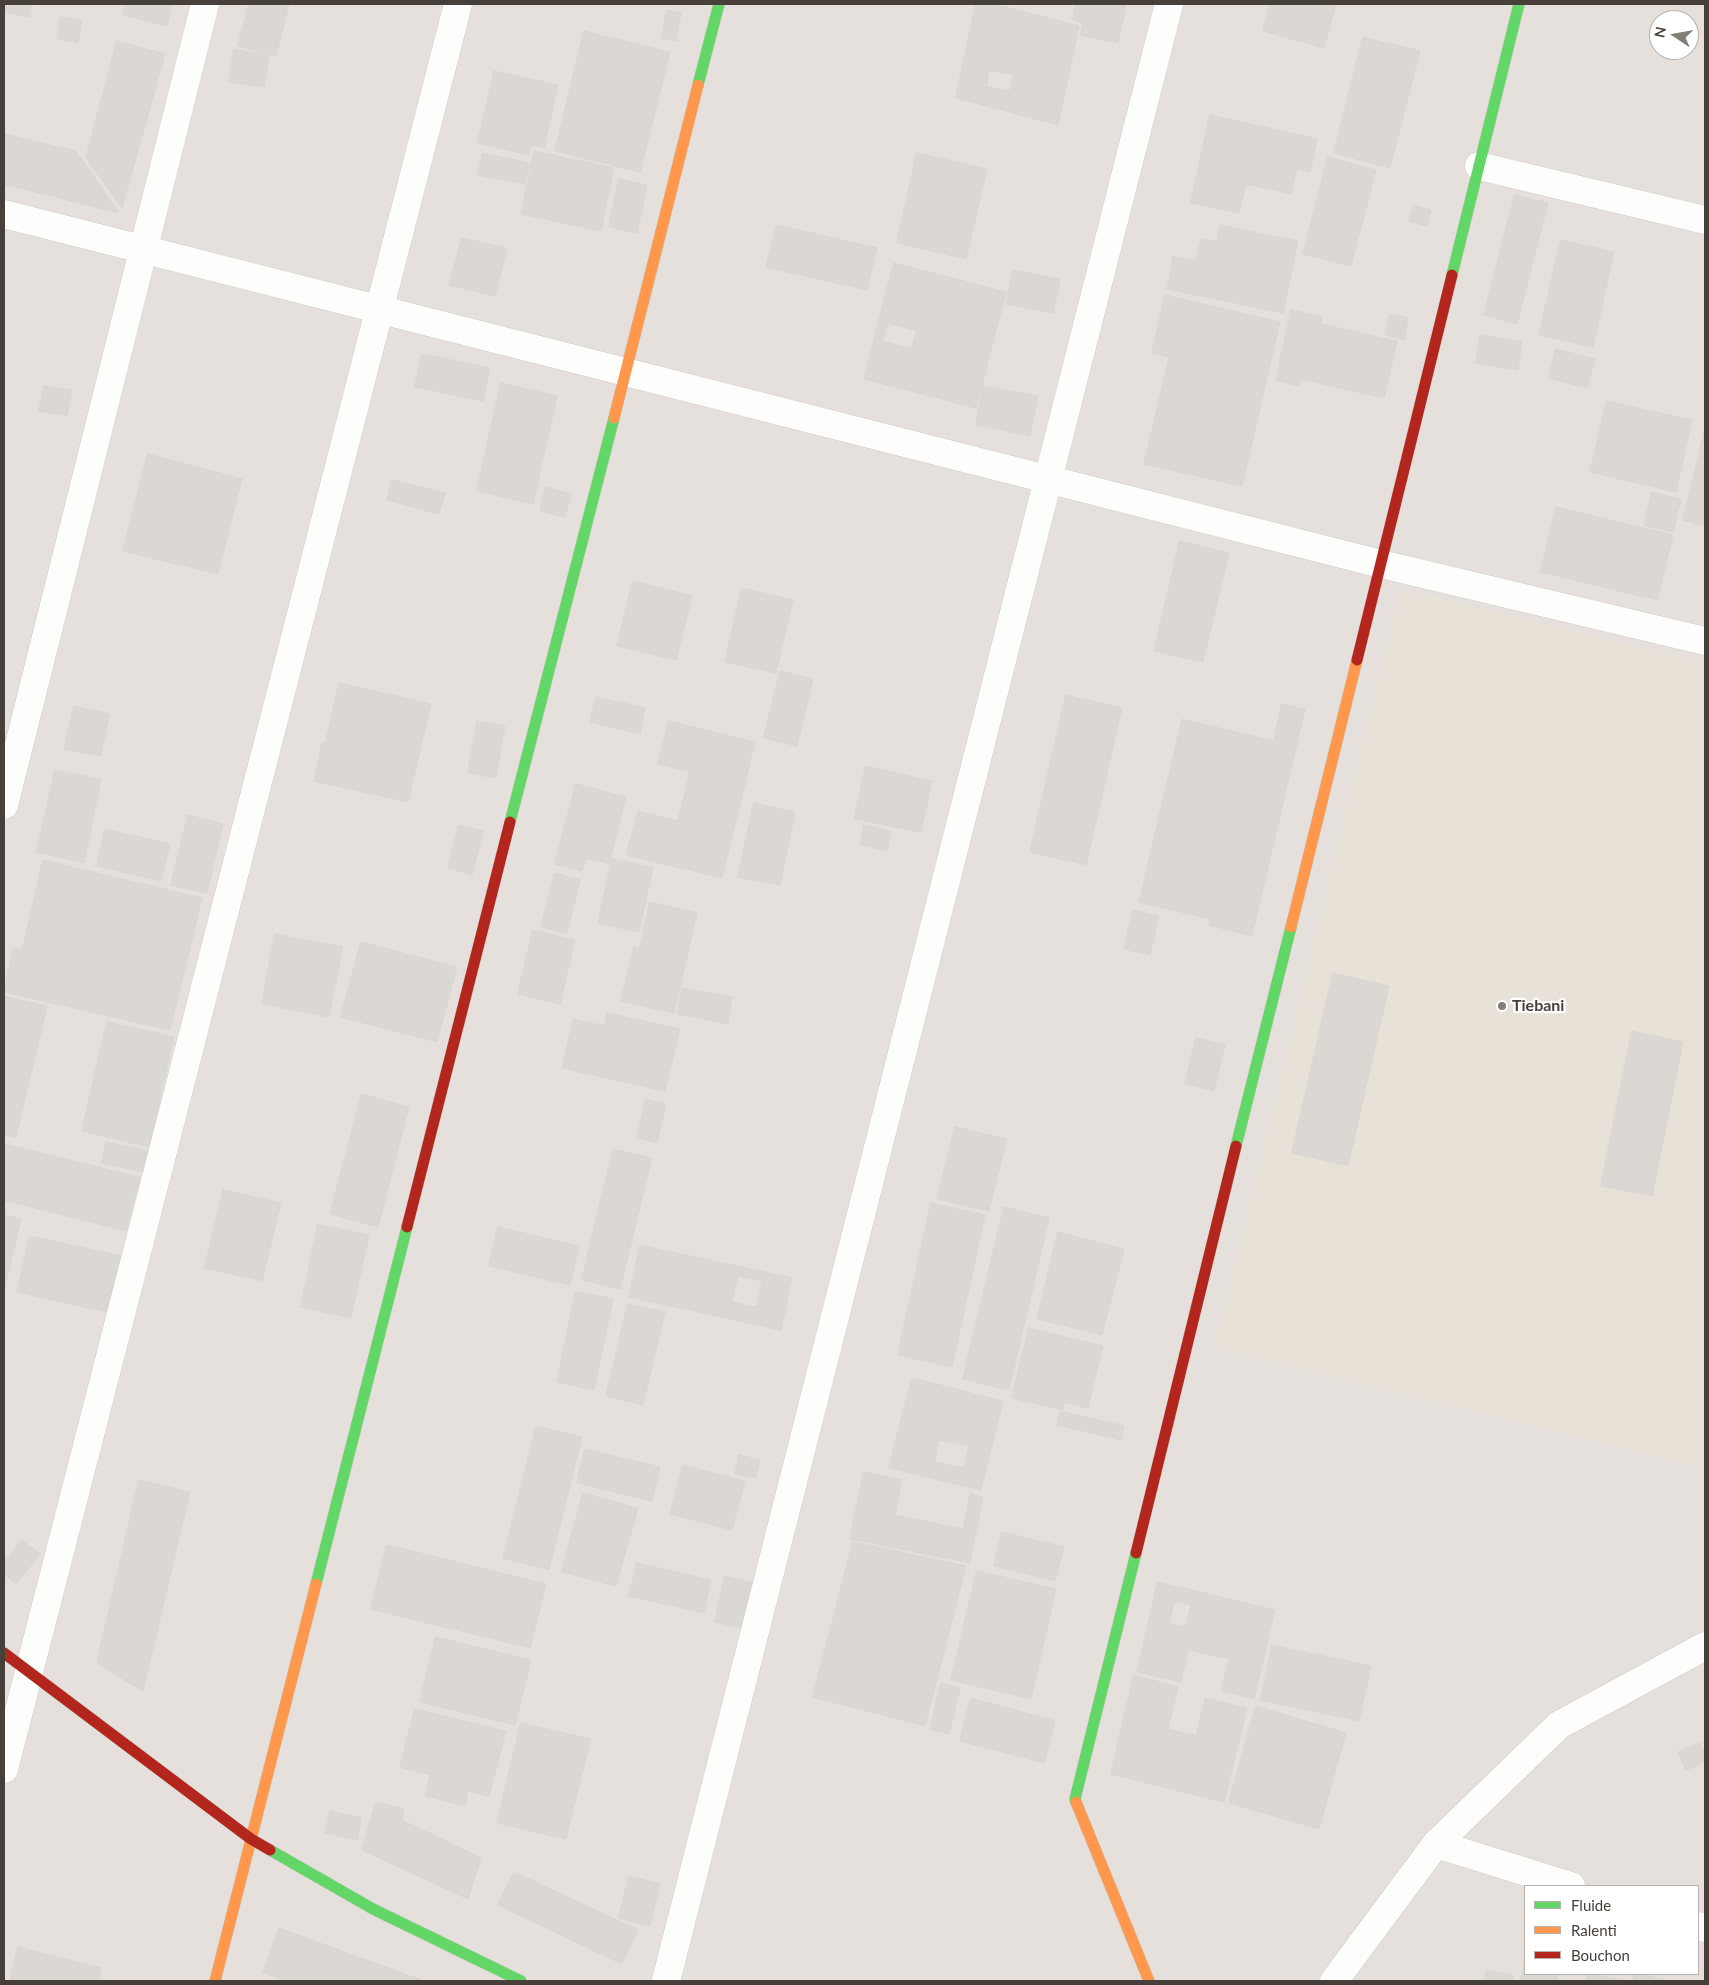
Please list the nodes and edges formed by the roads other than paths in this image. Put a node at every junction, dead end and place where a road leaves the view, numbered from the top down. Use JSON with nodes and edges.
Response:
{"nodes":[{"id":1,"x":205,"y":4,"type":"edge"},
{"id":2,"x":458,"y":4,"type":"edge"},
{"id":3,"x":719,"y":4,"type":"edge"},
{"id":4,"x":1169,"y":4,"type":"edge"},
{"id":5,"x":1519,"y":4,"type":"edge"},
{"id":6,"x":1479,"y":166,"type":"junction"},
{"id":7,"x":4,"y":214,"type":"edge"},
{"id":8,"x":1705,"y":220,"type":"edge"},
{"id":9,"x":143,"y":250,"type":"junction"},
{"id":10,"x":379,"y":310,"type":"junction"},
{"id":11,"x":625,"y":372,"type":"junction"},
{"id":12,"x":1048,"y":479,"type":"junction"},
{"id":13,"x":1381,"y":564,"type":"junction"},
{"id":14,"x":1705,"y":640,"type":"edge"},
{"id":15,"x":4,"y":806,"type":"edge"},
{"id":16,"x":1705,"y":1646,"type":"edge"},
{"id":17,"x":4,"y":1653,"type":"edge"},
{"id":18,"x":29,"y":1672,"type":"junction"},
{"id":19,"x":4,"y":1769,"type":"edge"},
{"id":20,"x":251,"y":1839,"type":"junction"},
{"id":21,"x":1436,"y":1844,"type":"junction"},
{"id":22,"x":1568,"y":1885,"type":"edge"},
{"id":23,"x":215,"y":1981,"type":"edge"},
{"id":24,"x":521,"y":1981,"type":"edge"},
{"id":25,"x":666,"y":1981,"type":"edge"},
{"id":26,"x":1149,"y":1981,"type":"edge"},
{"id":27,"x":1334,"y":1981,"type":"edge"}],
"edges":[{"from":1,"to":9,"type":"street"},
{"from":2,"to":10,"type":"street"},
{"from":3,"to":11,"type":"street"},
{"from":4,"to":12,"type":"street"},
{"from":5,"to":6,"type":"street"},
{"from":6,"to":8,"type":"street"},
{"from":6,"to":13,"type":"street"},
{"from":7,"to":9,"type":"street"},
{"from":9,"to":10,"type":"street"},
{"from":9,"to":15,"type":"street"},
{"from":10,"to":11,"type":"street"},
{"from":10,"to":18,"type":"street"},
{"from":11,"to":12,"type":"street"},
{"from":11,"to":20,"type":"street"},
{"from":12,"to":13,"type":"street"},
{"from":12,"to":25,"type":"street"},
{"from":13,"to":14,"type":"street"},
{"from":13,"to":26,"type":"street"},
{"from":16,"to":21,"type":"street"},
{"from":17,"to":18,"type":"street"},
{"from":18,"to":19,"type":"street"},
{"from":18,"to":20,"type":"street"},
{"from":20,"to":23,"type":"street"},
{"from":20,"to":24,"type":"street"},
{"from":21,"to":22,"type":"street"},
{"from":21,"to":27,"type":"street"}]}
